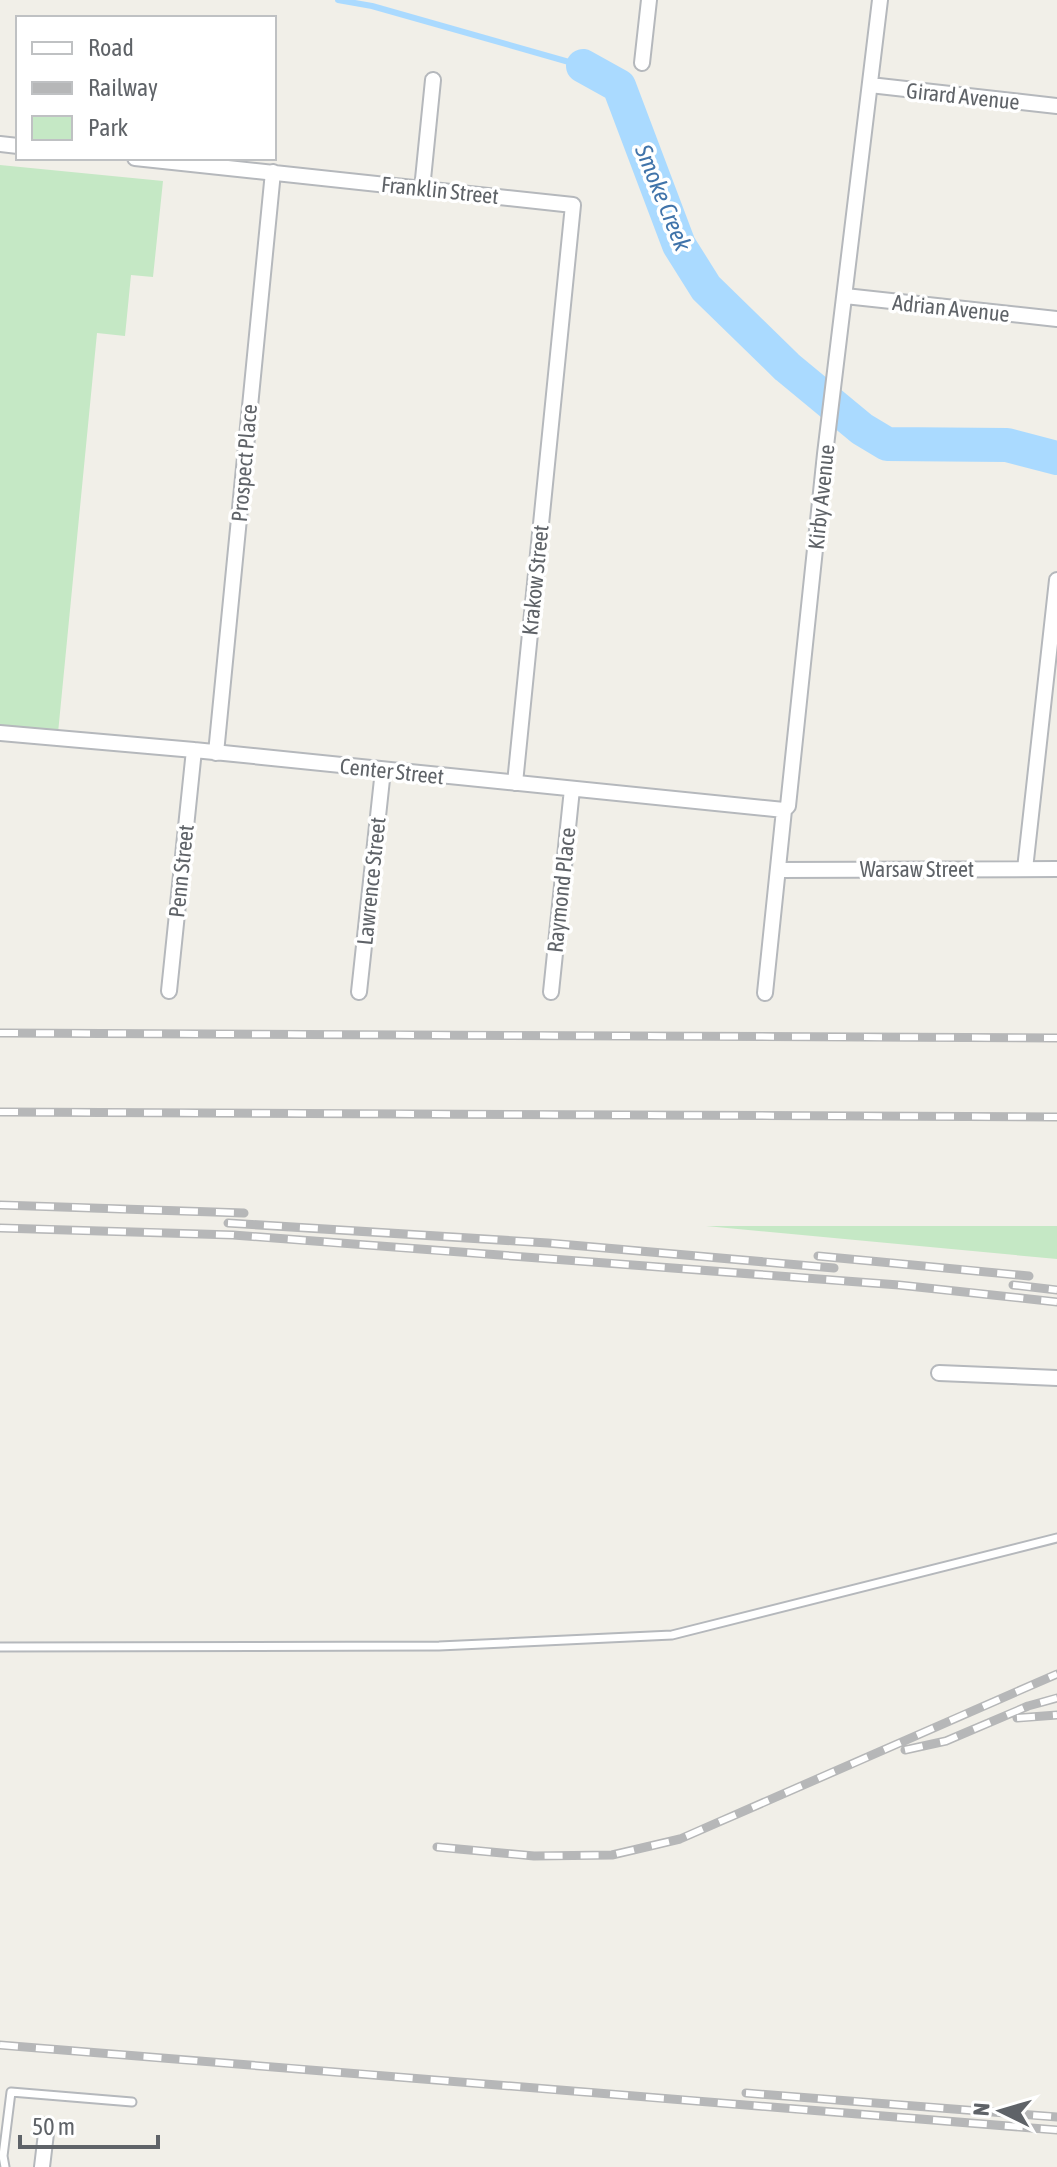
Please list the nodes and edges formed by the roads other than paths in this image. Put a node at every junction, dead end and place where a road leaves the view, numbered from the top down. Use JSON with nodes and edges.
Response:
{"nodes":[{"id":1,"x":649,"y":0,"type":"edge"},
{"id":2,"x":880,"y":0,"type":"edge"},
{"id":3,"x":642,"y":63,"type":"dead end"},
{"id":4,"x":433,"y":80,"type":"dead end"},
{"id":5,"x":870,"y":85,"type":"junction"},
{"id":6,"x":1057,"y":106,"type":"edge"},
{"id":7,"x":155,"y":160,"type":"edge"},
{"id":8,"x":273,"y":172,"type":"junction"},
{"id":9,"x":422,"y":189,"type":"junction"},
{"id":10,"x":845,"y":296,"type":"junction"},
{"id":11,"x":1057,"y":319,"type":"edge"},
{"id":12,"x":555,"y":376,"type":"joint"},
{"id":13,"x":1057,"y":580,"type":"edge"},
{"id":14,"x":0,"y":733,"type":"edge"},
{"id":15,"x":194,"y":750,"type":"junction"},
{"id":16,"x":216,"y":753,"type":"junction"},
{"id":17,"x":383,"y":770,"type":"junction"},
{"id":18,"x":515,"y":783,"type":"junction"},
{"id":19,"x":572,"y":789,"type":"junction"},
{"id":20,"x":784,"y":810,"type":"junction"},
{"id":21,"x":1025,"y":869,"type":"junction"},
{"id":22,"x":1057,"y":869,"type":"edge"},
{"id":23,"x":778,"y":870,"type":"junction"},
{"id":24,"x":169,"y":991,"type":"dead end"},
{"id":25,"x":359,"y":992,"type":"dead end"},
{"id":26,"x":551,"y":992,"type":"dead end"},
{"id":27,"x":765,"y":993,"type":"dead end"},
{"id":28,"x":939,"y":1373,"type":"dead end"},
{"id":29,"x":1057,"y":1378,"type":"edge"},
{"id":30,"x":1057,"y":1538,"type":"edge"},
{"id":31,"x":0,"y":1647,"type":"edge"},
{"id":32,"x":132,"y":2102,"type":"dead end"},
{"id":33,"x":47,"y":2125,"type":"dead end"},
{"id":34,"x":5,"y":2167,"type":"edge"},
{"id":35,"x":42,"y":2167,"type":"edge"}],
"edges":[{"from":1,"to":3,"type":"street"},
{"from":2,"to":5,"type":"street","name":"Kirby Avenue"},
{"from":4,"to":9,"type":"street"},
{"from":5,"to":6,"type":"street","name":"Girard Avenue"},
{"from":5,"to":10,"type":"street","name":"Kirby Avenue"},
{"from":7,"to":8,"type":"street","name":"Franklin Street"},
{"from":8,"to":9,"type":"street","name":"Franklin Street"},
{"from":8,"to":16,"type":"street","name":"Prospect Place"},
{"from":9,"to":12,"type":"street","name":"Franklin Street"},
{"from":10,"to":11,"type":"street","name":"Adrian Avenue"},
{"from":10,"to":20,"type":"street","name":"Kirby Avenue"},
{"from":12,"to":18,"type":"street","name":"Krakow Street"},
{"from":13,"to":21,"type":"street"},
{"from":14,"to":15,"type":"street","name":"Center Street"},
{"from":15,"to":16,"type":"street","name":"Center Street"},
{"from":15,"to":24,"type":"street","name":"Penn Street"},
{"from":16,"to":17,"type":"street","name":"Center Street"},
{"from":17,"to":18,"type":"street","name":"Center Street"},
{"from":17,"to":25,"type":"street","name":"Lawrence Street"},
{"from":18,"to":19,"type":"street","name":"Center Street"},
{"from":19,"to":20,"type":"street","name":"Center Street"},
{"from":19,"to":26,"type":"street","name":"Raymond Place"},
{"from":20,"to":23,"type":"street","name":"Kirby Avenue"},
{"from":21,"to":22,"type":"street","name":"Warsaw Street"},
{"from":21,"to":23,"type":"street","name":"Warsaw Street"},
{"from":23,"to":27,"type":"street","name":"Kirby Avenue"},
{"from":28,"to":29,"type":"street"},
{"from":30,"to":31,"type":"lane"},
{"from":32,"to":34,"type":"lane"},
{"from":33,"to":35,"type":"street"}]}
